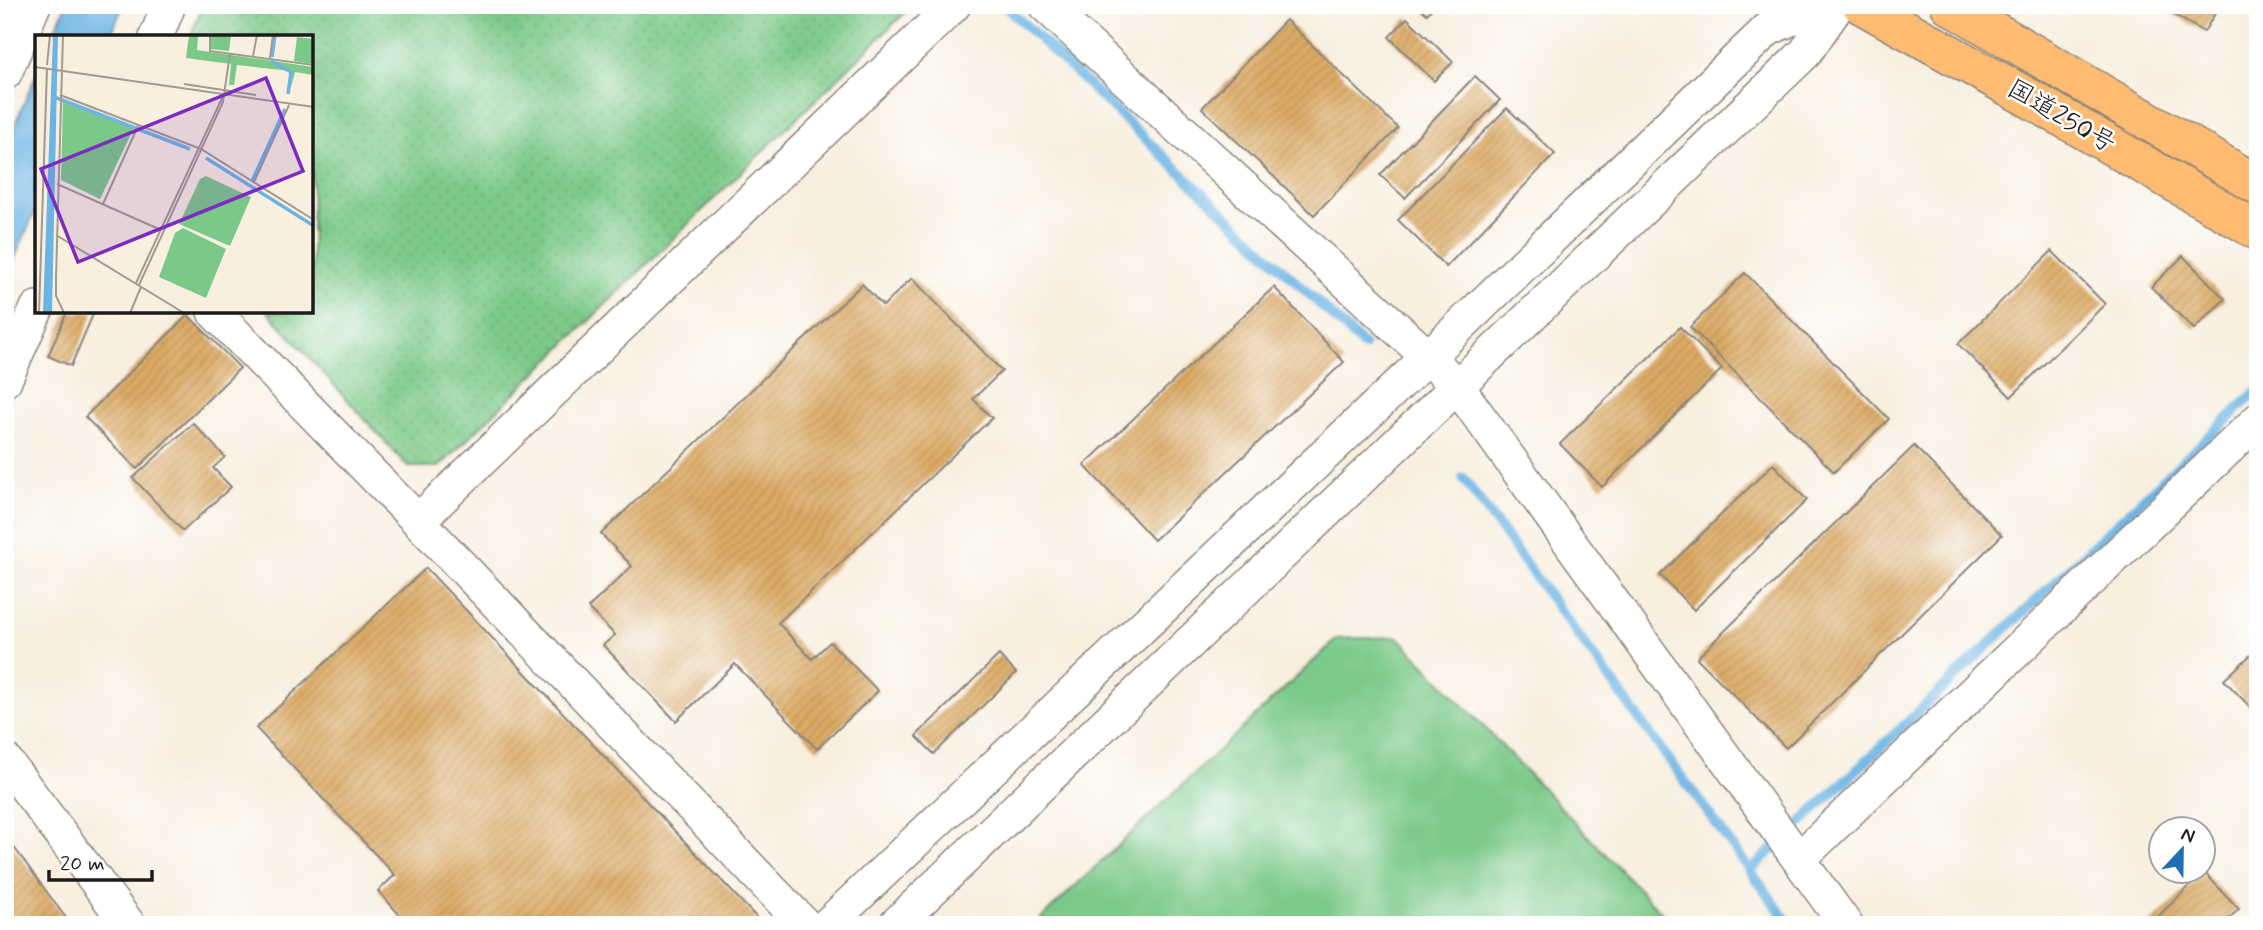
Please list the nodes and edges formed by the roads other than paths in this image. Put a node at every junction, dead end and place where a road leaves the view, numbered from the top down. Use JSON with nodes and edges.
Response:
{"nodes":[{"id":1,"x":34,"y":5,"type":"edge"},
{"id":2,"x":169,"y":5,"type":"edge"},
{"id":3,"x":954,"y":5,"type":"edge"},
{"id":4,"x":1045,"y":5,"type":"edge"},
{"id":5,"x":1823,"y":5,"type":"edge"},
{"id":6,"x":1838,"y":5,"type":"edge"},
{"id":7,"x":1862,"y":5,"type":"edge"},
{"id":8,"x":1950,"y":5,"type":"edge"},
{"id":9,"x":157,"y":35,"type":"edge"},
{"id":10,"x":9,"y":52,"type":"edge"},
{"id":11,"x":2258,"y":185,"type":"edge"},
{"id":12,"x":2258,"y":231,"type":"edge"},
{"id":13,"x":35,"y":312,"type":"edge"},
{"id":14,"x":215,"y":313,"type":"edge"},
{"id":15,"x":1428,"y":357,"type":"junction"},
{"id":16,"x":5,"y":380,"type":"edge"},
{"id":17,"x":1457,"y":387,"type":"junction"},
{"id":18,"x":2258,"y":420,"type":"edge"},
{"id":19,"x":418,"y":521,"type":"junction"},
{"id":20,"x":5,"y":760,"type":"edge"},
{"id":21,"x":1799,"y":859,"type":"junction"},
{"id":22,"x":129,"y":925,"type":"edge"},
{"id":23,"x":805,"y":925,"type":"edge"},
{"id":24,"x":827,"y":925,"type":"edge"},
{"id":25,"x":895,"y":925,"type":"edge"},
{"id":26,"x":1846,"y":925,"type":"edge"}],
"edges":[{"from":1,"to":10,"type":"street"},
{"from":2,"to":9,"type":"street"},
{"from":3,"to":19,"type":"street"},
{"from":4,"to":15,"type":"street"},
{"from":5,"to":15,"type":"street"},
{"from":6,"to":17,"type":"street"},
{"from":7,"to":12,"type":"highway","name":"国道250号"},
{"from":8,"to":11,"type":"highway","name":"国道250号"},
{"from":13,"to":16,"type":"street"},
{"from":14,"to":19,"type":"street"},
{"from":15,"to":17,"type":"street"},
{"from":15,"to":24,"type":"street"},
{"from":17,"to":21,"type":"street"},
{"from":17,"to":25,"type":"street"},
{"from":18,"to":21,"type":"street"},
{"from":19,"to":23,"type":"street"},
{"from":20,"to":22,"type":"street"},
{"from":21,"to":26,"type":"street"}]}
